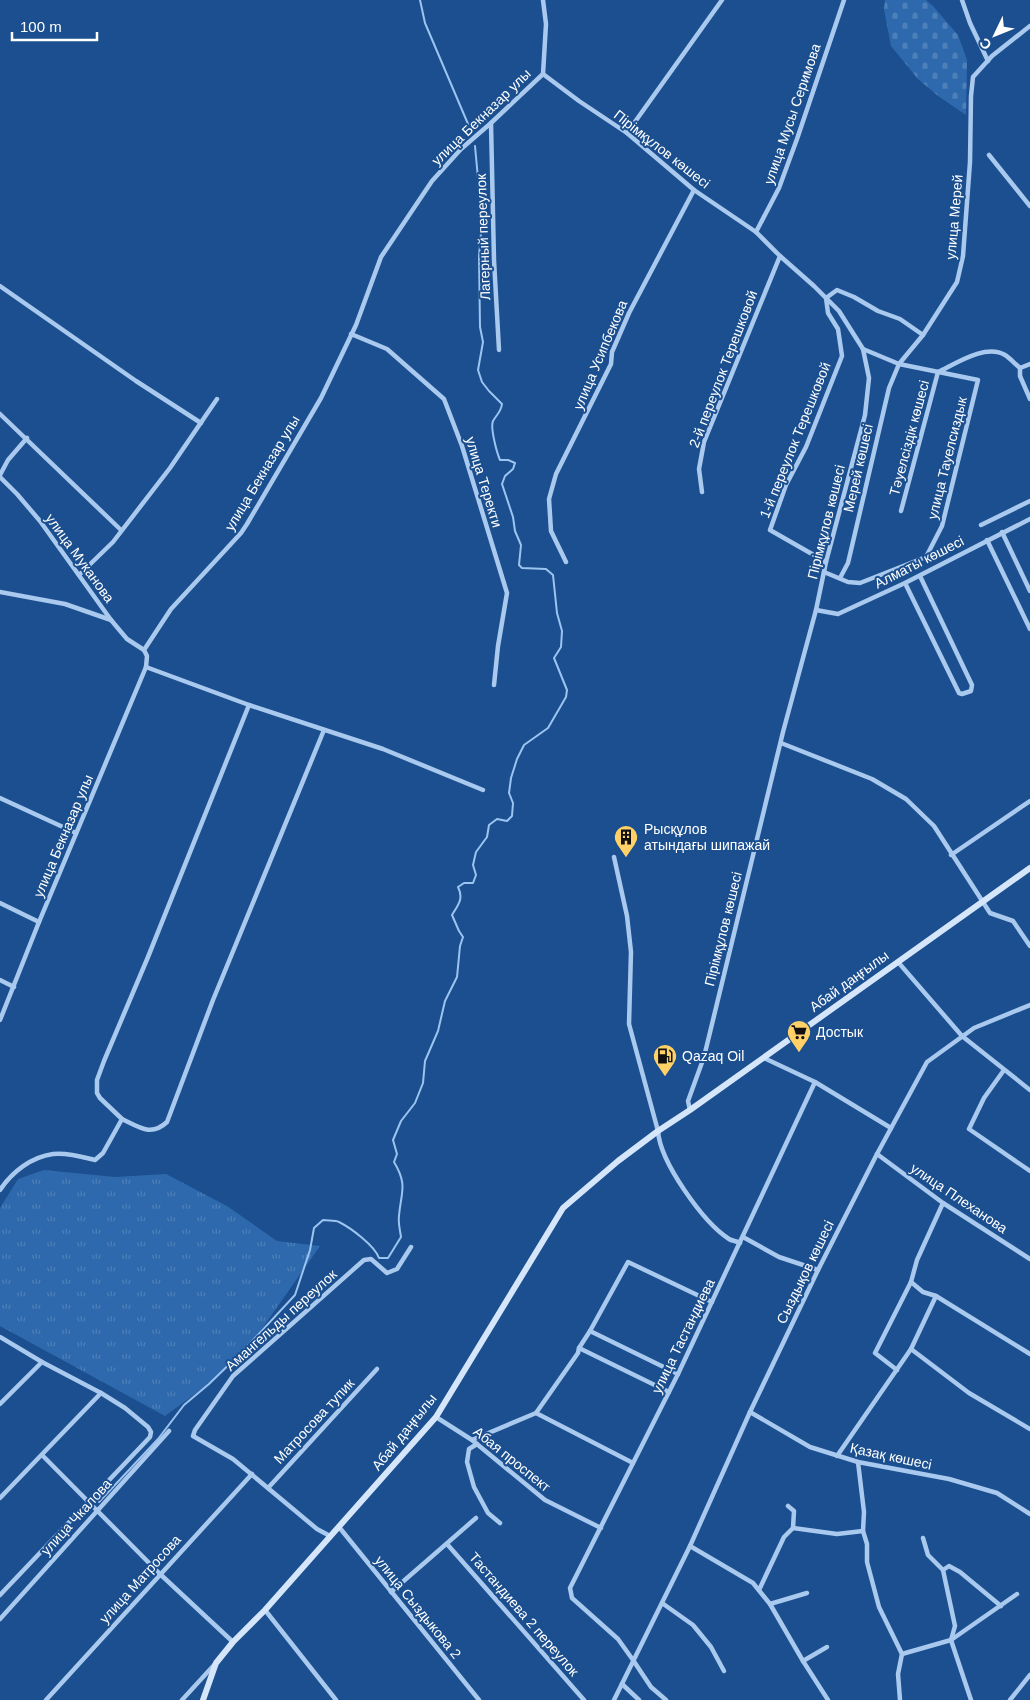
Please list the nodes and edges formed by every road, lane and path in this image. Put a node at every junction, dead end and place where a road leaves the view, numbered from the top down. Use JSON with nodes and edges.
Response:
{"nodes":[{"id":1,"x":543,"y":0,"type":"edge"},
{"id":2,"x":722,"y":0,"type":"edge"},
{"id":3,"x":844,"y":0,"type":"edge"},
{"id":4,"x":962,"y":0,"type":"edge"},
{"id":5,"x":1030,"y":26,"type":"edge"},
{"id":6,"x":988,"y":61,"type":"junction"},
{"id":7,"x":543,"y":74,"type":"junction"},
{"id":8,"x":491,"y":123,"type":"junction"},
{"id":9,"x":627,"y":133,"type":"junction"},
{"id":10,"x":989,"y":155,"type":"dead end"},
{"id":11,"x":694,"y":190,"type":"junction"},
{"id":12,"x":1030,"y":206,"type":"edge"},
{"id":13,"x":756,"y":232,"type":"junction"},
{"id":14,"x":780,"y":256,"type":"junction"},
{"id":15,"x":0,"y":286,"type":"edge"},
{"id":16,"x":826,"y":298,"type":"junction"},
{"id":17,"x":352,"y":334,"type":"junction"},
{"id":18,"x":922,"y":335,"type":"junction"},
{"id":19,"x":863,"y":349,"type":"junction"},
{"id":20,"x":499,"y":350,"type":"dead end"},
{"id":21,"x":900,"y":364,"type":"junction"},
{"id":22,"x":1030,"y":364,"type":"edge"},
{"id":23,"x":1020,"y":368,"type":"junction"},
{"id":24,"x":938,"y":372,"type":"junction"},
{"id":25,"x":217,"y":399,"type":"dead end"},
{"id":26,"x":1030,"y":399,"type":"edge"},
{"id":27,"x":0,"y":414,"type":"edge"},
{"id":28,"x":201,"y":423,"type":"junction"},
{"id":29,"x":27,"y":438,"type":"junction"},
{"id":30,"x":0,"y":476,"type":"edge"},
{"id":31,"x":4,"y":482,"type":"junction"},
{"id":32,"x":0,"y":487,"type":"edge"},
{"id":33,"x":702,"y":492,"type":"dead end"},
{"id":34,"x":1030,"y":501,"type":"edge"},
{"id":35,"x":901,"y":510,"type":"dead end"},
{"id":36,"x":1030,"y":519,"type":"edge"},
{"id":37,"x":981,"y":525,"type":"dead end"},
{"id":38,"x":122,"y":530,"type":"junction"},
{"id":39,"x":1002,"y":532,"type":"junction"},
{"id":40,"x":987,"y":540,"type":"junction"},
{"id":41,"x":566,"y":562,"type":"dead end"},
{"id":42,"x":826,"y":562,"type":"junction"},
{"id":43,"x":824,"y":572,"type":"junction"},
{"id":44,"x":79,"y":575,"type":"junction"},
{"id":45,"x":920,"y":576,"type":"junction"},
{"id":46,"x":840,"y":578,"type":"junction"},
{"id":47,"x":905,"y":583,"type":"junction"},
{"id":48,"x":1030,"y":591,"type":"edge"},
{"id":49,"x":0,"y":592,"type":"edge"},
{"id":50,"x":816,"y":610,"type":"junction"},
{"id":51,"x":111,"y":620,"type":"junction"},
{"id":52,"x":1030,"y":630,"type":"edge"},
{"id":53,"x":144,"y":650,"type":"junction"},
{"id":54,"x":146,"y":667,"type":"junction"},
{"id":55,"x":494,"y":685,"type":"dead end"},
{"id":56,"x":249,"y":706,"type":"junction"},
{"id":57,"x":324,"y":730,"type":"junction"},
{"id":58,"x":780,"y":743,"type":"junction"},
{"id":59,"x":483,"y":790,"type":"dead end"},
{"id":60,"x":0,"y":798,"type":"edge"},
{"id":61,"x":1030,"y":801,"type":"edge"},
{"id":62,"x":76,"y":833,"type":"junction"},
{"id":63,"x":951,"y":855,"type":"junction"},
{"id":64,"x":614,"y":856,"type":"dead end"},
{"id":65,"x":1030,"y":868,"type":"edge"},
{"id":66,"x":0,"y":903,"type":"edge"},
{"id":67,"x":982,"y":903,"type":"junction"},
{"id":68,"x":39,"y":922,"type":"junction"},
{"id":69,"x":1030,"y":946,"type":"edge"},
{"id":70,"x":898,"y":962,"type":"junction"},
{"id":71,"x":0,"y":980,"type":"edge"},
{"id":72,"x":14,"y":987,"type":"junction"},
{"id":73,"x":1030,"y":1005,"type":"edge"},
{"id":74,"x":0,"y":1020,"type":"edge"},
{"id":75,"x":962,"y":1036,"type":"junction"},
{"id":76,"x":764,"y":1058,"type":"junction"},
{"id":77,"x":1004,"y":1070,"type":"junction"},
{"id":78,"x":815,"y":1082,"type":"junction"},
{"id":79,"x":1030,"y":1090,"type":"edge"},
{"id":80,"x":690,"y":1110,"type":"junction"},
{"id":81,"x":122,"y":1118,"type":"junction"},
{"id":82,"x":891,"y":1128,"type":"junction"},
{"id":83,"x":658,"y":1131,"type":"junction"},
{"id":84,"x":877,"y":1154,"type":"junction"},
{"id":85,"x":1030,"y":1171,"type":"edge"},
{"id":86,"x":0,"y":1190,"type":"edge"},
{"id":87,"x":943,"y":1203,"type":"junction"},
{"id":88,"x":742,"y":1237,"type":"junction"},
{"id":89,"x":740,"y":1243,"type":"junction"},
{"id":90,"x":411,"y":1247,"type":"dead end"},
{"id":91,"x":1030,"y":1259,"type":"edge"},
{"id":92,"x":818,"y":1270,"type":"junction"},
{"id":93,"x":911,"y":1282,"type":"junction"},
{"id":94,"x":936,"y":1296,"type":"junction"},
{"id":95,"x":712,"y":1302,"type":"junction"},
{"id":96,"x":590,"y":1331,"type":"junction"},
{"id":97,"x":0,"y":1337,"type":"edge"},
{"id":98,"x":579,"y":1348,"type":"junction"},
{"id":99,"x":911,"y":1349,"type":"junction"},
{"id":100,"x":1030,"y":1354,"type":"edge"},
{"id":101,"x":42,"y":1362,"type":"junction"},
{"id":102,"x":377,"y":1369,"type":"dead end"},
{"id":103,"x":897,"y":1370,"type":"junction"},
{"id":104,"x":678,"y":1374,"type":"junction"},
{"id":105,"x":101,"y":1392,"type":"junction"},
{"id":106,"x":669,"y":1392,"type":"junction"},
{"id":107,"x":0,"y":1404,"type":"edge"},
{"id":108,"x":750,"y":1412,"type":"junction"},
{"id":109,"x":536,"y":1414,"type":"junction"},
{"id":110,"x":436,"y":1416,"type":"junction"},
{"id":111,"x":1030,"y":1429,"type":"edge"},
{"id":112,"x":170,"y":1431,"type":"dead end"},
{"id":113,"x":472,"y":1440,"type":"junction"},
{"id":114,"x":477,"y":1444,"type":"junction"},
{"id":115,"x":42,"y":1454,"type":"junction"},
{"id":116,"x":837,"y":1456,"type":"junction"},
{"id":117,"x":633,"y":1462,"type":"junction"},
{"id":118,"x":858,"y":1462,"type":"junction"},
{"id":119,"x":252,"y":1474,"type":"junction"},
{"id":120,"x":268,"y":1488,"type":"junction"},
{"id":121,"x":0,"y":1498,"type":"edge"},
{"id":122,"x":88,"y":1503,"type":"junction"},
{"id":123,"x":788,"y":1506,"type":"dead end"},
{"id":124,"x":96,"y":1511,"type":"junction"},
{"id":125,"x":1030,"y":1514,"type":"edge"},
{"id":126,"x":476,"y":1518,"type":"dead end"},
{"id":127,"x":500,"y":1523,"type":"dead end"},
{"id":128,"x":339,"y":1527,"type":"junction"},
{"id":129,"x":601,"y":1528,"type":"junction"},
{"id":130,"x":794,"y":1528,"type":"junction"},
{"id":131,"x":862,"y":1531,"type":"junction"},
{"id":132,"x":330,"y":1536,"type":"junction"},
{"id":133,"x":923,"y":1538,"type":"dead end"},
{"id":134,"x":447,"y":1544,"type":"junction"},
{"id":135,"x":690,"y":1546,"type":"junction"},
{"id":136,"x":943,"y":1570,"type":"junction"},
{"id":137,"x":160,"y":1574,"type":"junction"},
{"id":138,"x":759,"y":1590,"type":"junction"},
{"id":139,"x":391,"y":1592,"type":"junction"},
{"id":140,"x":806,"y":1593,"type":"dead end"},
{"id":141,"x":1017,"y":1594,"type":"dead end"},
{"id":142,"x":0,"y":1595,"type":"edge"},
{"id":143,"x":662,"y":1602,"type":"junction"},
{"id":144,"x":770,"y":1604,"type":"junction"},
{"id":145,"x":1001,"y":1606,"type":"junction"},
{"id":146,"x":265,"y":1610,"type":"junction"},
{"id":147,"x":0,"y":1619,"type":"edge"},
{"id":148,"x":951,"y":1640,"type":"junction"},
{"id":149,"x":233,"y":1642,"type":"junction"},
{"id":150,"x":827,"y":1647,"type":"dead end"},
{"id":151,"x":902,"y":1654,"type":"junction"},
{"id":152,"x":634,"y":1660,"type":"junction"},
{"id":153,"x":803,"y":1661,"type":"junction"},
{"id":154,"x":216,"y":1663,"type":"junction"},
{"id":155,"x":724,"y":1671,"type":"dead end"},
{"id":156,"x":1030,"y":1675,"type":"edge"},
{"id":157,"x":622,"y":1684,"type":"junction"},
{"id":158,"x":46,"y":1700,"type":"edge"},
{"id":159,"x":182,"y":1700,"type":"edge"},
{"id":160,"x":203,"y":1700,"type":"edge"},
{"id":161,"x":336,"y":1700,"type":"edge"},
{"id":162,"x":479,"y":1700,"type":"edge"},
{"id":163,"x":584,"y":1700,"type":"edge"},
{"id":164,"x":614,"y":1700,"type":"edge"},
{"id":165,"x":639,"y":1700,"type":"edge"},
{"id":166,"x":666,"y":1700,"type":"edge"},
{"id":167,"x":828,"y":1700,"type":"edge"},
{"id":168,"x":900,"y":1700,"type":"edge"},
{"id":169,"x":971,"y":1700,"type":"edge"},
{"id":170,"x":1010,"y":1700,"type":"edge"}],
"edges":[{"from":1,"to":7,"type":"street"},
{"from":2,"to":9,"type":"street"},
{"from":3,"to":13,"type":"street","name":"улица Мусы Серимова"},
{"from":4,"to":6,"type":"street"},
{"from":5,"to":6,"type":"street","name":"улица Мерей"},
{"from":6,"to":18,"type":"street","name":"улица Мерей"},
{"from":7,"to":8,"type":"street","name":"улица Бекназар улы"},
{"from":7,"to":9,"type":"street","name":"Пірімқұлов көшесі"},
{"from":8,"to":17,"type":"street","name":"улица Бекназар улы"},
{"from":8,"to":20,"type":"street","name":"Лагерный переулок"},
{"from":9,"to":11,"type":"street","name":"Пірімқұлов көшесі"},
{"from":10,"to":12,"type":"street"},
{"from":11,"to":13,"type":"street","name":"Пірімқұлов көшесі"},
{"from":11,"to":41,"type":"street","name":"улица Усипбекова"},
{"from":13,"to":14,"type":"street","name":"Пірімқұлов көшесі"},
{"from":14,"to":16,"type":"street","name":"Пірімқұлов көшесі"},
{"from":14,"to":33,"type":"street","name":"2-й переулок Терешковой"},
{"from":15,"to":28,"type":"street"},
{"from":16,"to":18,"type":"street"},
{"from":16,"to":19,"type":"street","name":"Пірімқұлов көшесі"},
{"from":16,"to":42,"type":"street","name":"1-й переулок Терешковой"},
{"from":17,"to":53,"type":"street","name":"улица Бекназар улы"},
{"from":17,"to":55,"type":"street","name":"улица Теректи"},
{"from":18,"to":21,"type":"street","name":"улица Мерей"},
{"from":19,"to":21,"type":"street","name":"улица Тауелсиздык"},
{"from":19,"to":42,"type":"street","name":"Пірімқұлов көшесі"},
{"from":21,"to":24,"type":"street","name":"улица Тауелсиздык"},
{"from":21,"to":46,"type":"street","name":"Мерей көшесі"},
{"from":22,"to":23,"type":"street"},
{"from":23,"to":24,"type":"street"},
{"from":23,"to":26,"type":"street"},
{"from":24,"to":35,"type":"street","name":"Тәуелсіздік көшесі"},
{"from":24,"to":46,"type":"street","name":"улица Тауелсиздык"},
{"from":25,"to":28,"type":"street"},
{"from":27,"to":29,"type":"street"},
{"from":28,"to":38,"type":"street"},
{"from":29,"to":30,"type":"street"},
{"from":29,"to":38,"type":"street"},
{"from":30,"to":31,"type":"street","name":"улица Муканова"},
{"from":31,"to":32,"type":"street"},
{"from":31,"to":44,"type":"street","name":"улица Муканова"},
{"from":34,"to":37,"type":"street"},
{"from":36,"to":39,"type":"street","name":"Алматы көшесі"},
{"from":38,"to":44,"type":"street"},
{"from":39,"to":40,"type":"street","name":"Алматы көшесі"},
{"from":39,"to":48,"type":"street"},
{"from":40,"to":45,"type":"street","name":"Алматы көшесі"},
{"from":40,"to":52,"type":"street"},
{"from":42,"to":43,"type":"street","name":"Пірімқұлов көшесі"},
{"from":43,"to":46,"type":"street"},
{"from":43,"to":50,"type":"street","name":"Пірімқұлов көшесі"},
{"from":44,"to":51,"type":"street","name":"улица Муканова"},
{"from":45,"to":47,"type":"street","name":"Алматы көшесі"},
{"from":45,"to":47,"type":"street"},
{"from":47,"to":50,"type":"street","name":"Алматы көшесі"},
{"from":49,"to":51,"type":"street"},
{"from":50,"to":58,"type":"street","name":"Пірімқұлов көшесі"},
{"from":51,"to":53,"type":"street","name":"улица Муканова"},
{"from":53,"to":54,"type":"street","name":"улица Бекназар улы"},
{"from":54,"to":56,"type":"street"},
{"from":54,"to":62,"type":"street","name":"улица Бекназар улы"},
{"from":56,"to":57,"type":"street"},
{"from":56,"to":81,"type":"street"},
{"from":57,"to":59,"type":"street"},
{"from":57,"to":81,"type":"street"},
{"from":58,"to":63,"type":"street"},
{"from":58,"to":80,"type":"street","name":"Пірімқұлов көшесі"},
{"from":60,"to":62,"type":"street"},
{"from":61,"to":63,"type":"street"},
{"from":62,"to":68,"type":"street","name":"улица Бекназар улы"},
{"from":63,"to":67,"type":"street"},
{"from":64,"to":83,"type":"street"},
{"from":65,"to":67,"type":"street","name":"Абай даңғылы"},
{"from":66,"to":68,"type":"street"},
{"from":67,"to":69,"type":"street"},
{"from":67,"to":70,"type":"street","name":"Абай даңғылы"},
{"from":68,"to":72,"type":"street","name":"улица Бекназар улы"},
{"from":70,"to":75,"type":"street"},
{"from":70,"to":76,"type":"street","name":"Абай даңғылы"},
{"from":71,"to":72,"type":"street"},
{"from":72,"to":74,"type":"street","name":"улица Бекназар улы"},
{"from":73,"to":75,"type":"street","name":"Сыздықов көшесі"},
{"from":75,"to":77,"type":"street"},
{"from":75,"to":82,"type":"street","name":"Сыздықов көшесі"},
{"from":76,"to":78,"type":"street"},
{"from":76,"to":80,"type":"street","name":"Абай даңғылы"},
{"from":77,"to":79,"type":"street"},
{"from":77,"to":85,"type":"street"},
{"from":78,"to":82,"type":"street"},
{"from":78,"to":88,"type":"street","name":"улица Тастандиева"},
{"from":80,"to":83,"type":"street","name":"Абай даңғылы"},
{"from":81,"to":86,"type":"street"},
{"from":82,"to":84,"type":"street","name":"Сыздықов көшесі"},
{"from":83,"to":89,"type":"street"},
{"from":83,"to":110,"type":"street","name":"Абай даңғылы"},
{"from":84,"to":87,"type":"street","name":"улица Плеханова"},
{"from":84,"to":92,"type":"street","name":"Сыздықов көшесі"},
{"from":87,"to":91,"type":"street","name":"улица Плеханова"},
{"from":87,"to":93,"type":"street"},
{"from":88,"to":89,"type":"street","name":"улица Тастандиева"},
{"from":88,"to":92,"type":"street"},
{"from":89,"to":95,"type":"street","name":"улица Тастандиева"},
{"from":90,"to":119,"type":"street","name":"Амангельды переулок"},
{"from":92,"to":108,"type":"street","name":"Сыздықов көшесі"},
{"from":93,"to":94,"type":"street"},
{"from":93,"to":103,"type":"street"},
{"from":94,"to":99,"type":"street"},
{"from":94,"to":100,"type":"street"},
{"from":95,"to":96,"type":"street"},
{"from":95,"to":104,"type":"street","name":"улица Тастандиева"},
{"from":96,"to":98,"type":"street"},
{"from":96,"to":104,"type":"street"},
{"from":97,"to":101,"type":"street"},
{"from":98,"to":106,"type":"street"},
{"from":98,"to":109,"type":"street"},
{"from":99,"to":103,"type":"street"},
{"from":99,"to":111,"type":"street"},
{"from":101,"to":105,"type":"street"},
{"from":101,"to":107,"type":"street"},
{"from":102,"to":120,"type":"street","name":"Матросова тупик"},
{"from":103,"to":116,"type":"street"},
{"from":104,"to":106,"type":"street","name":"улица Тастандиева"},
{"from":105,"to":115,"type":"street"},
{"from":105,"to":122,"type":"street","name":"улица Чкалова"},
{"from":106,"to":117,"type":"street","name":"улица Тастандиева"},
{"from":108,"to":116,"type":"street","name":"Қазақ көшесі"},
{"from":108,"to":135,"type":"street","name":"Сыздықов көшесі"},
{"from":109,"to":113,"type":"street"},
{"from":109,"to":117,"type":"street"},
{"from":110,"to":113,"type":"street","name":"Абая проспект"},
{"from":110,"to":128,"type":"street","name":"Абай даңғылы"},
{"from":112,"to":124,"type":"street","name":"улица Чкалова"},
{"from":113,"to":114,"type":"street","name":"Абая проспект"},
{"from":114,"to":127,"type":"street"},
{"from":114,"to":129,"type":"street","name":"Абая проспект"},
{"from":115,"to":121,"type":"street"},
{"from":115,"to":122,"type":"street"},
{"from":116,"to":118,"type":"street","name":"Қазақ көшесі"},
{"from":117,"to":129,"type":"street","name":"улица Тастандиева"},
{"from":118,"to":125,"type":"street","name":"Қазақ көшесі"},
{"from":118,"to":131,"type":"street"},
{"from":119,"to":120,"type":"street","name":"Амангельды переулок"},
{"from":119,"to":137,"type":"street","name":"улица Матросова"},
{"from":120,"to":132,"type":"street","name":"Амангельды переулок"},
{"from":122,"to":124,"type":"street"},
{"from":122,"to":142,"type":"street","name":"улица Чкалова"},
{"from":123,"to":130,"type":"street"},
{"from":124,"to":137,"type":"street"},
{"from":124,"to":147,"type":"street","name":"улица Чкалова"},
{"from":126,"to":134,"type":"street"},
{"from":128,"to":132,"type":"street","name":"Абай даңғылы"},
{"from":128,"to":139,"type":"street","name":"улица Сыздыкова 2"},
{"from":129,"to":152,"type":"street","name":"улица Тастандиева"},
{"from":130,"to":131,"type":"street"},
{"from":130,"to":138,"type":"street"},
{"from":131,"to":151,"type":"street"},
{"from":132,"to":146,"type":"street","name":"Абай даңғылы"},
{"from":133,"to":136,"type":"street"},
{"from":134,"to":139,"type":"street"},
{"from":134,"to":163,"type":"street","name":"Тастандиева 2 переулок"},
{"from":135,"to":138,"type":"street"},
{"from":135,"to":143,"type":"street","name":"Сыздықов көшесі"},
{"from":136,"to":145,"type":"street"},
{"from":136,"to":148,"type":"street"},
{"from":137,"to":149,"type":"street"},
{"from":137,"to":158,"type":"street","name":"улица Матросова"},
{"from":138,"to":144,"type":"street"},
{"from":139,"to":162,"type":"street","name":"улица Сыздыкова 2"},
{"from":140,"to":144,"type":"street"},
{"from":141,"to":145,"type":"street"},
{"from":143,"to":152,"type":"street","name":"Сыздықов көшесі"},
{"from":143,"to":155,"type":"street"},
{"from":144,"to":153,"type":"street"},
{"from":145,"to":148,"type":"street"},
{"from":146,"to":149,"type":"street","name":"Абай даңғылы"},
{"from":146,"to":161,"type":"street"},
{"from":148,"to":151,"type":"street"},
{"from":148,"to":169,"type":"street"},
{"from":149,"to":154,"type":"street","name":"Абай даңғылы"},
{"from":150,"to":153,"type":"street"},
{"from":151,"to":168,"type":"street"},
{"from":152,"to":157,"type":"street","name":"Сыздықов көшесі"},
{"from":152,"to":166,"type":"street"},
{"from":153,"to":167,"type":"street"},
{"from":154,"to":159,"type":"street"},
{"from":154,"to":160,"type":"street","name":"Абай даңғылы"},
{"from":156,"to":170,"type":"street"},
{"from":157,"to":164,"type":"street","name":"Сыздықов көшесі"},
{"from":157,"to":165,"type":"street"}]}
